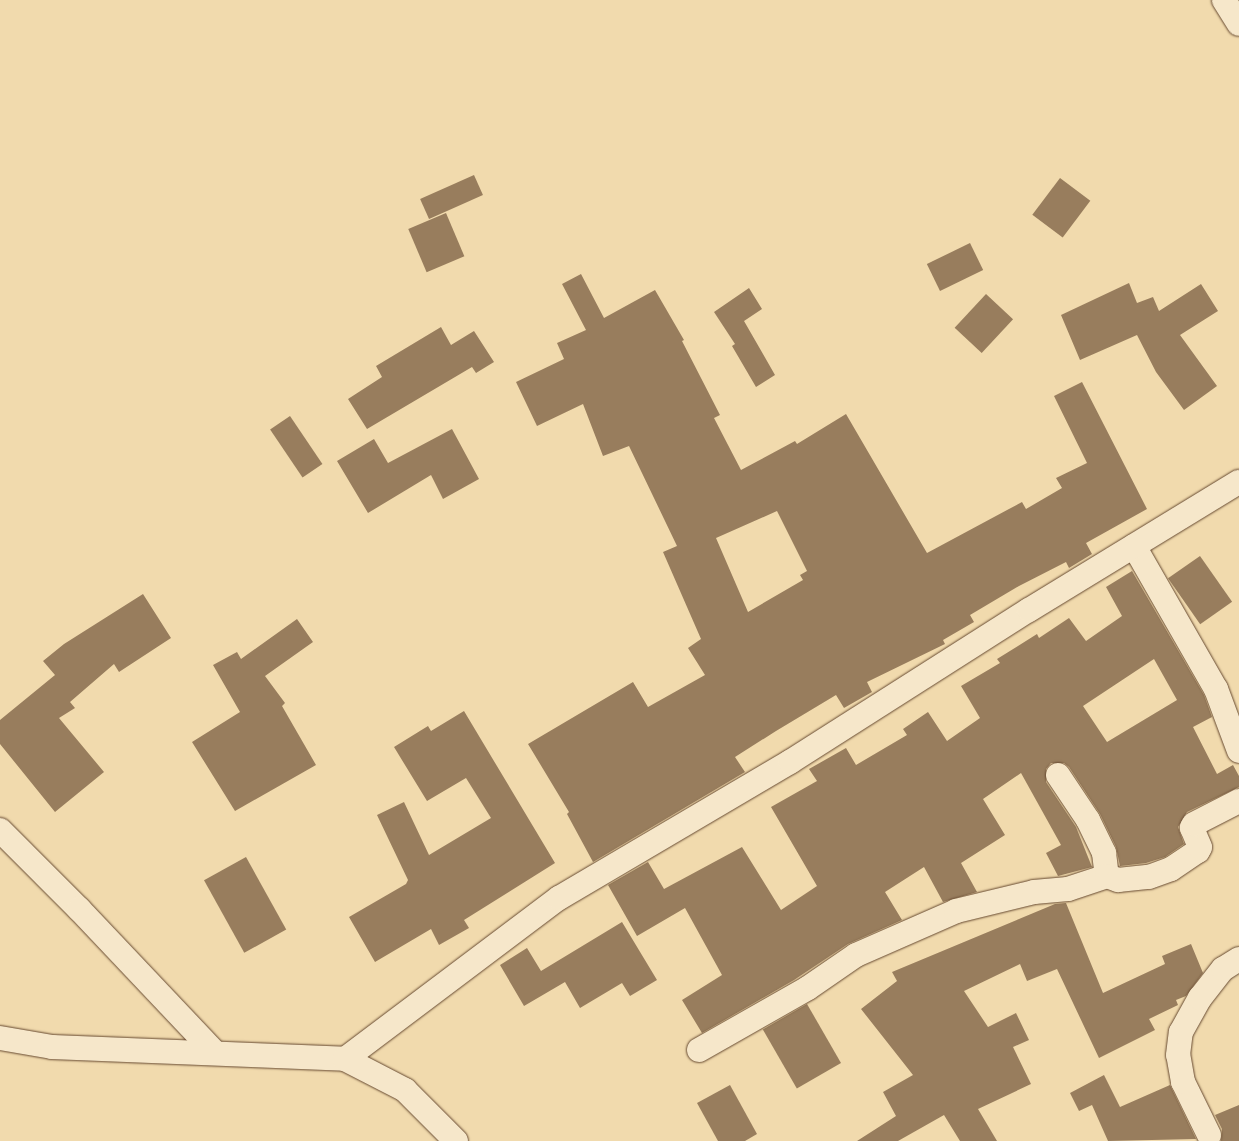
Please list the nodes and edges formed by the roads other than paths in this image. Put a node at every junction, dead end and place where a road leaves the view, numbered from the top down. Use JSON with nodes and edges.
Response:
{"nodes":[{"id":1,"x":1224,"y":0,"type":"edge"},
{"id":2,"x":1239,"y":24,"type":"edge"},
{"id":3,"x":1239,"y":482,"type":"edge"},
{"id":4,"x":1134,"y":546,"type":"junction"},
{"id":5,"x":1239,"y":751,"type":"edge"},
{"id":6,"x":1058,"y":775,"type":"dead end"},
{"id":7,"x":1239,"y":801,"type":"edge"},
{"id":8,"x":0,"y":830,"type":"edge"},
{"id":9,"x":1107,"y":876,"type":"junction"},
{"id":10,"x":1239,"y":959,"type":"edge"},
{"id":11,"x":0,"y":1038,"type":"edge"},
{"id":12,"x":699,"y":1050,"type":"dead end"},
{"id":13,"x":214,"y":1052,"type":"junction"},
{"id":14,"x":345,"y":1059,"type":"junction"},
{"id":15,"x":1209,"y":1135,"type":"dead end"},
{"id":16,"x":456,"y":1141,"type":"edge"}],
"edges":[{"from":1,"to":2,"type":"street"},
{"from":3,"to":4,"type":"street"},
{"from":4,"to":5,"type":"street"},
{"from":4,"to":14,"type":"street"},
{"from":6,"to":9,"type":"street"},
{"from":7,"to":9,"type":"street"},
{"from":8,"to":13,"type":"street"},
{"from":9,"to":12,"type":"street"},
{"from":10,"to":15,"type":"street"},
{"from":11,"to":13,"type":"street"},
{"from":13,"to":14,"type":"street"},
{"from":14,"to":16,"type":"street"}]}
